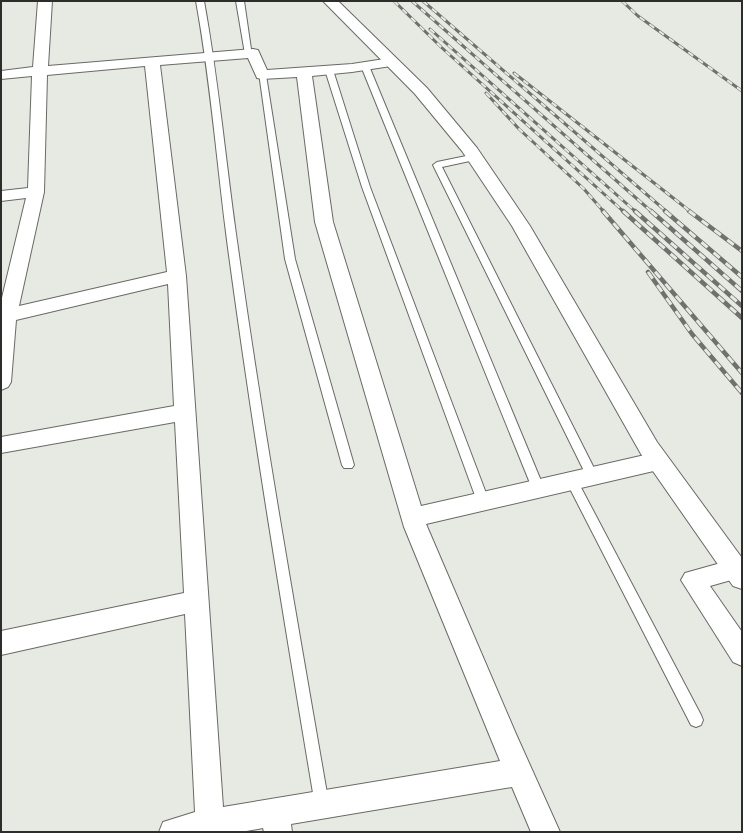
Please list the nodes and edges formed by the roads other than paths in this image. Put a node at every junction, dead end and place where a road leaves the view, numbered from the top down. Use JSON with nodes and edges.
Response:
{"nodes":[{"id":1,"x":45,"y":1,"type":"edge"},
{"id":2,"x":200,"y":1,"type":"edge"},
{"id":3,"x":240,"y":1,"type":"edge"},
{"id":4,"x":330,"y":1,"type":"edge"},
{"id":5,"x":249,"y":54,"type":"junction"},
{"id":6,"x":210,"y":57,"type":"junction"},
{"id":7,"x":152,"y":62,"type":"junction"},
{"id":8,"x":391,"y":62,"type":"junction"},
{"id":9,"x":365,"y":66,"type":"junction"},
{"id":10,"x":329,"y":70,"type":"junction"},
{"id":11,"x":40,"y":71,"type":"junction"},
{"id":12,"x":304,"y":73,"type":"junction"},
{"id":13,"x":1,"y":75,"type":"edge"},
{"id":14,"x":262,"y":75,"type":"junction"},
{"id":15,"x":476,"y":157,"type":"junction"},
{"id":16,"x":36,"y":192,"type":"junction"},
{"id":17,"x":1,"y":196,"type":"edge"},
{"id":18,"x":176,"y":276,"type":"junction"},
{"id":19,"x":4,"y":317,"type":"edge"},
{"id":20,"x":1,"y":382,"type":"edge"},
{"id":21,"x":185,"y":412,"type":"junction"},
{"id":22,"x":1,"y":446,"type":"edge"},
{"id":23,"x":658,"y":461,"type":"junction"},
{"id":24,"x":348,"y":465,"type":"dead end"},
{"id":25,"x":582,"y":478,"type":"junction"},
{"id":26,"x":538,"y":488,"type":"junction"},
{"id":27,"x":483,"y":501,"type":"junction"},
{"id":28,"x":414,"y":517,"type":"junction"},
{"id":29,"x":739,"y":573,"type":"edge"},
{"id":30,"x":196,"y":601,"type":"junction"},
{"id":31,"x":1,"y":643,"type":"edge"},
{"id":32,"x":742,"y":654,"type":"edge"},
{"id":33,"x":696,"y":720,"type":"dead end"},
{"id":34,"x":519,"y":772,"type":"junction"},
{"id":35,"x":322,"y":805,"type":"junction"},
{"id":36,"x":277,"y":822,"type":"edge"},
{"id":37,"x":210,"y":823,"type":"junction"},
{"id":38,"x":173,"y":832,"type":"edge"},
{"id":39,"x":546,"y":832,"type":"edge"}],
"edges":[{"from":1,"to":11,"type":"street"},
{"from":2,"to":6,"type":"lane"},
{"from":3,"to":5,"type":"lane"},
{"from":4,"to":8,"type":"main road"},
{"from":5,"to":6,"type":"street"},
{"from":5,"to":14,"type":"street"},
{"from":6,"to":7,"type":"street"},
{"from":6,"to":35,"type":"lane"},
{"from":7,"to":11,"type":"street"},
{"from":7,"to":18,"type":"street"},
{"from":8,"to":9,"type":"street"},
{"from":8,"to":15,"type":"main road"},
{"from":9,"to":10,"type":"street"},
{"from":9,"to":26,"type":"lane"},
{"from":10,"to":12,"type":"street"},
{"from":10,"to":27,"type":"lane"},
{"from":11,"to":13,"type":"street"},
{"from":11,"to":16,"type":"street"},
{"from":12,"to":14,"type":"street"},
{"from":12,"to":28,"type":"street"},
{"from":14,"to":24,"type":"lane"},
{"from":15,"to":23,"type":"main road"},
{"from":15,"to":25,"type":"lane"},
{"from":16,"to":17,"type":"street"},
{"from":16,"to":19,"type":"street"},
{"from":18,"to":19,"type":"street"},
{"from":18,"to":21,"type":"street"},
{"from":19,"to":20,"type":"street"},
{"from":21,"to":22,"type":"street"},
{"from":21,"to":30,"type":"street"},
{"from":23,"to":25,"type":"street"},
{"from":23,"to":29,"type":"main road"},
{"from":25,"to":26,"type":"street"},
{"from":25,"to":33,"type":"lane"},
{"from":26,"to":27,"type":"street"},
{"from":27,"to":28,"type":"street"},
{"from":28,"to":34,"type":"street"},
{"from":29,"to":32,"type":"street"},
{"from":30,"to":31,"type":"street"},
{"from":30,"to":37,"type":"street"},
{"from":34,"to":35,"type":"street"},
{"from":34,"to":39,"type":"street"},
{"from":35,"to":36,"type":"street"},
{"from":36,"to":37,"type":"street"},
{"from":37,"to":38,"type":"street"}]}
